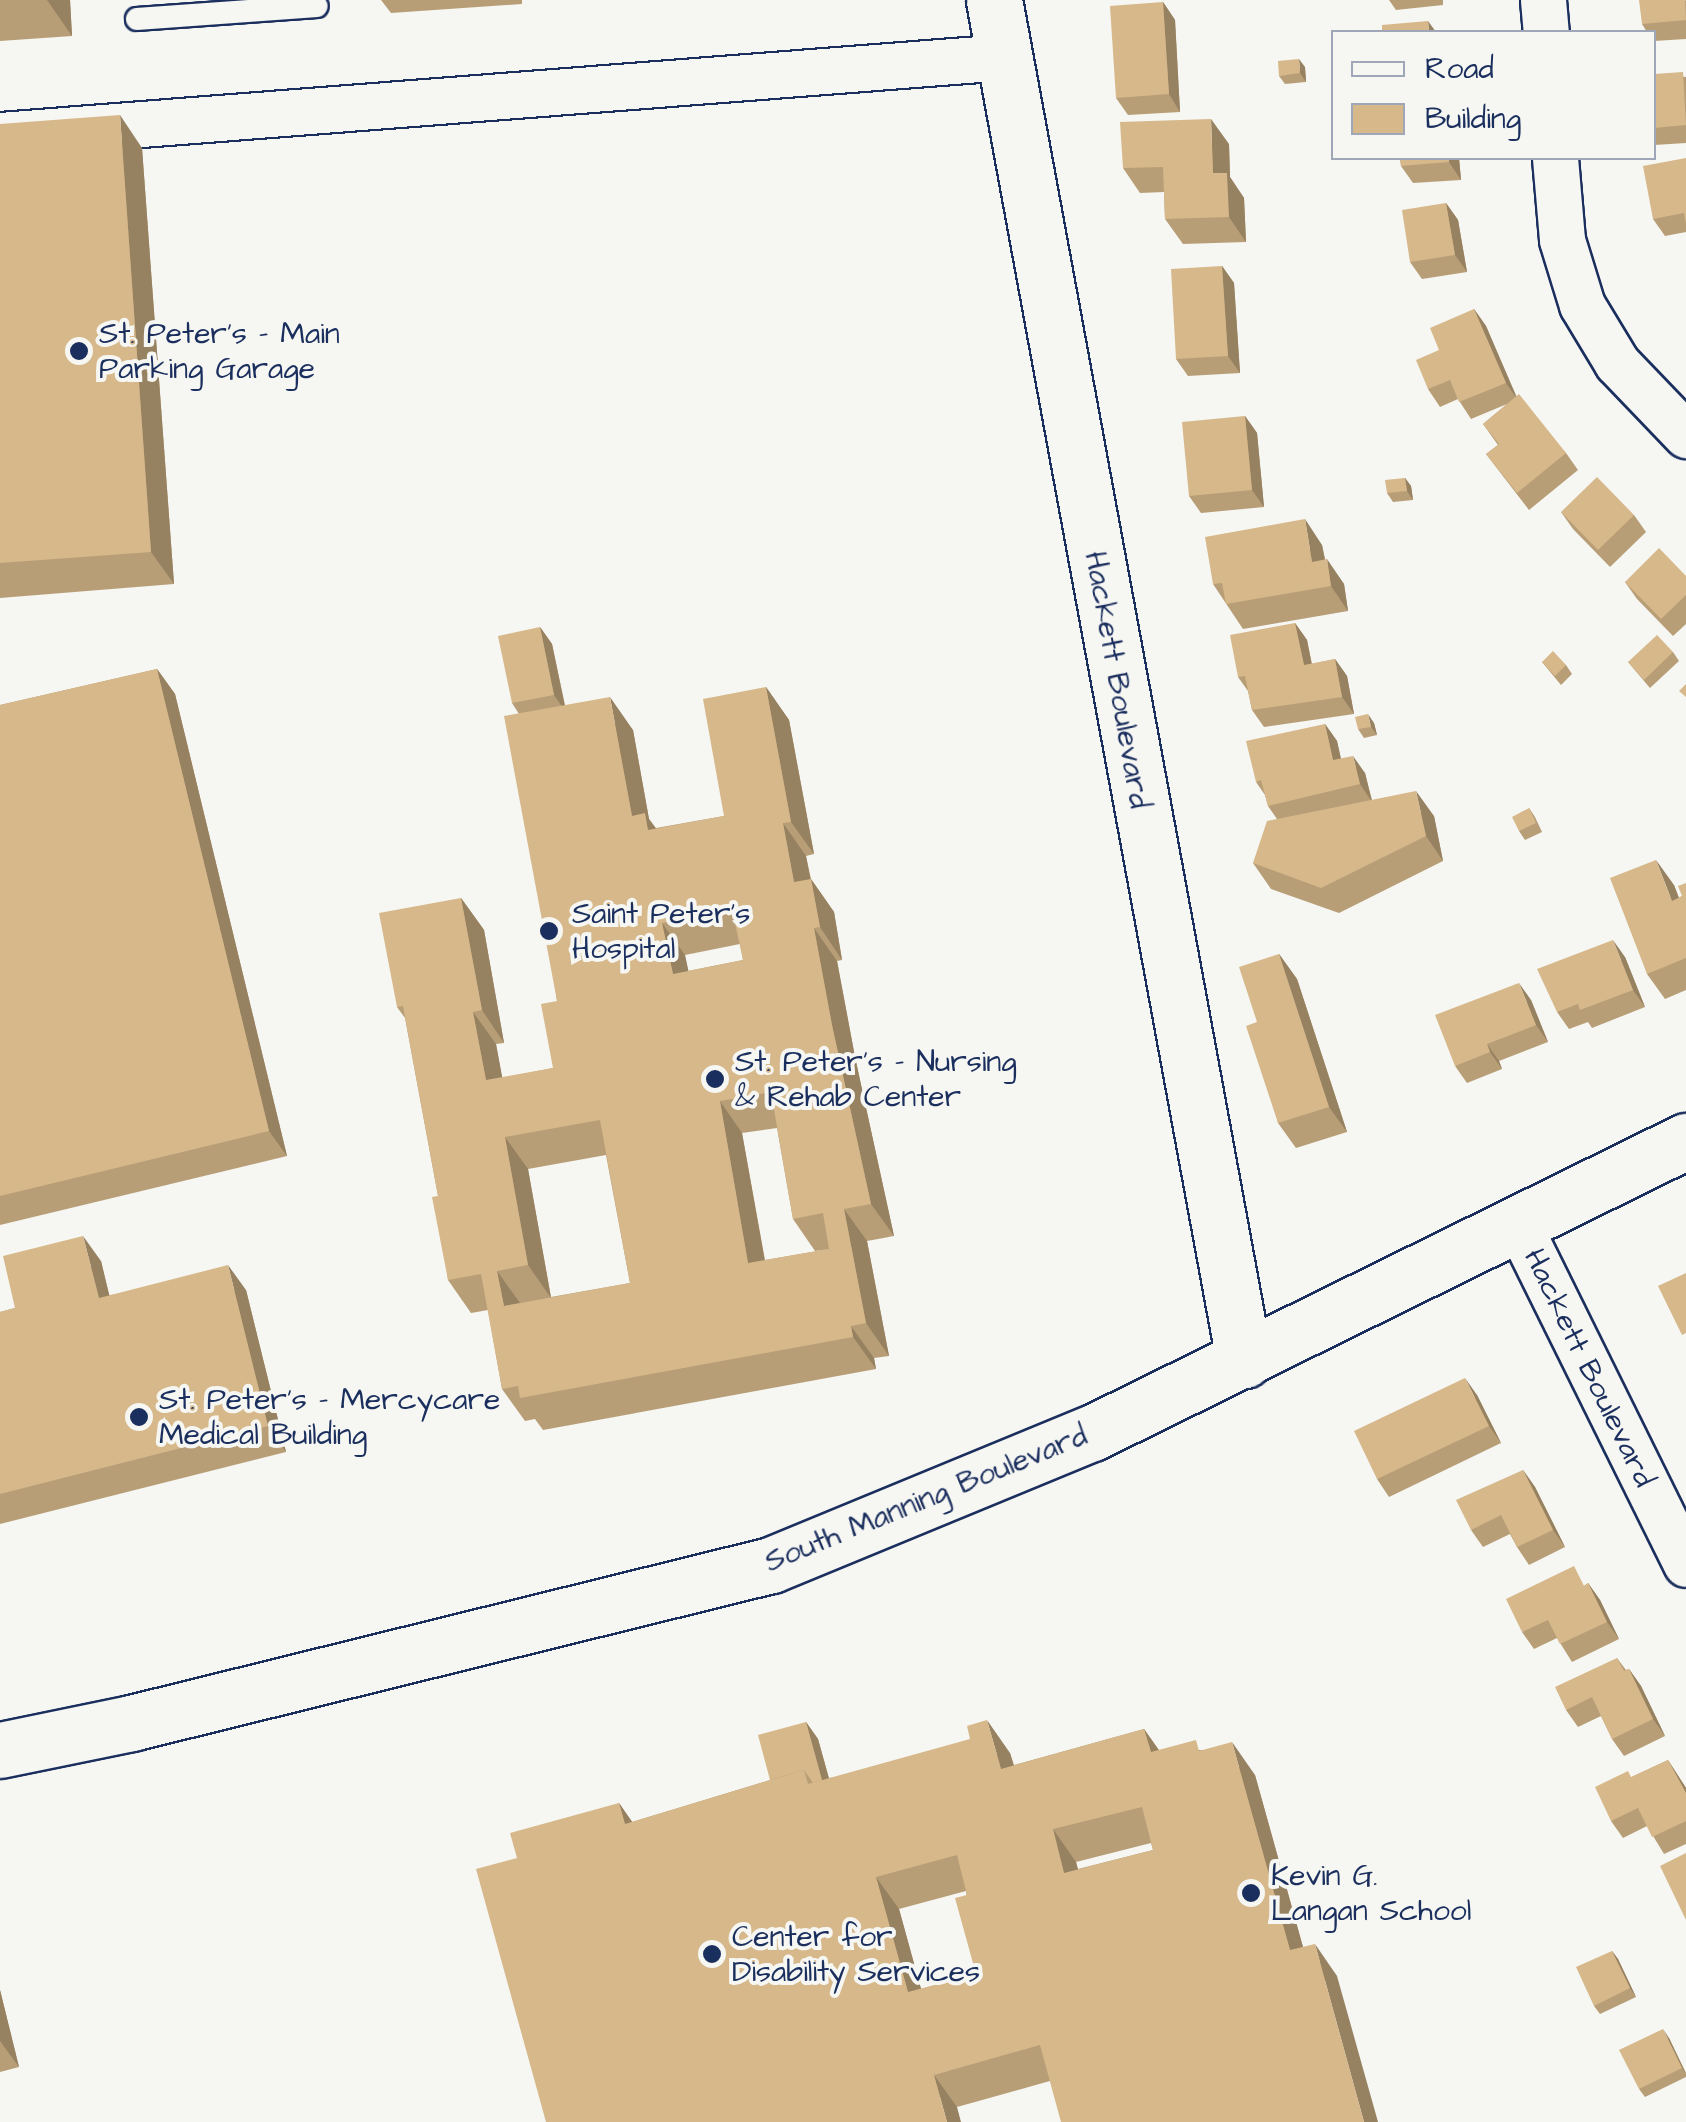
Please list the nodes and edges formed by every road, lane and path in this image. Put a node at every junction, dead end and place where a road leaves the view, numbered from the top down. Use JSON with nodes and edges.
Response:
{"nodes":[{"id":1,"x":994,"y":0,"type":"edge"},
{"id":2,"x":1543,"y":0,"type":"edge"},
{"id":3,"x":262,"y":5,"type":"edge"},
{"id":4,"x":317,"y":6,"type":"dead end"},
{"id":5,"x":137,"y":19,"type":"dead end"},
{"id":6,"x":1546,"y":30,"type":"edge"},
{"id":7,"x":1004,"y":57,"type":"junction"},
{"id":8,"x":0,"y":136,"type":"edge"},
{"id":9,"x":1555,"y":160,"type":"edge"},
{"id":10,"x":1686,"y":435,"type":"edge"},
{"id":11,"x":1686,"y":1141,"type":"edge"},
{"id":12,"x":1518,"y":1226,"type":"junction"},
{"id":13,"x":1244,"y":1360,"type":"junction"},
{"id":14,"x":1686,"y":1564,"type":"edge"},
{"id":15,"x":0,"y":1750,"type":"edge"}],
"edges":[{"from":1,"to":7,"type":"street","name":"Hackett Boulevard"},
{"from":2,"to":6,"type":"street"},
{"from":3,"to":4,"type":"lane"},
{"from":3,"to":5,"type":"lane"},
{"from":7,"to":8,"type":"street"},
{"from":7,"to":13,"type":"street","name":"Hackett Boulevard"},
{"from":9,"to":10,"type":"street"},
{"from":11,"to":12,"type":"street","name":"South Manning Boulevard"},
{"from":12,"to":13,"type":"street","name":"South Manning Boulevard"},
{"from":12,"to":14,"type":"street","name":"Hackett Boulevard"},
{"from":13,"to":15,"type":"street","name":"South Manning Boulevard"}]}
